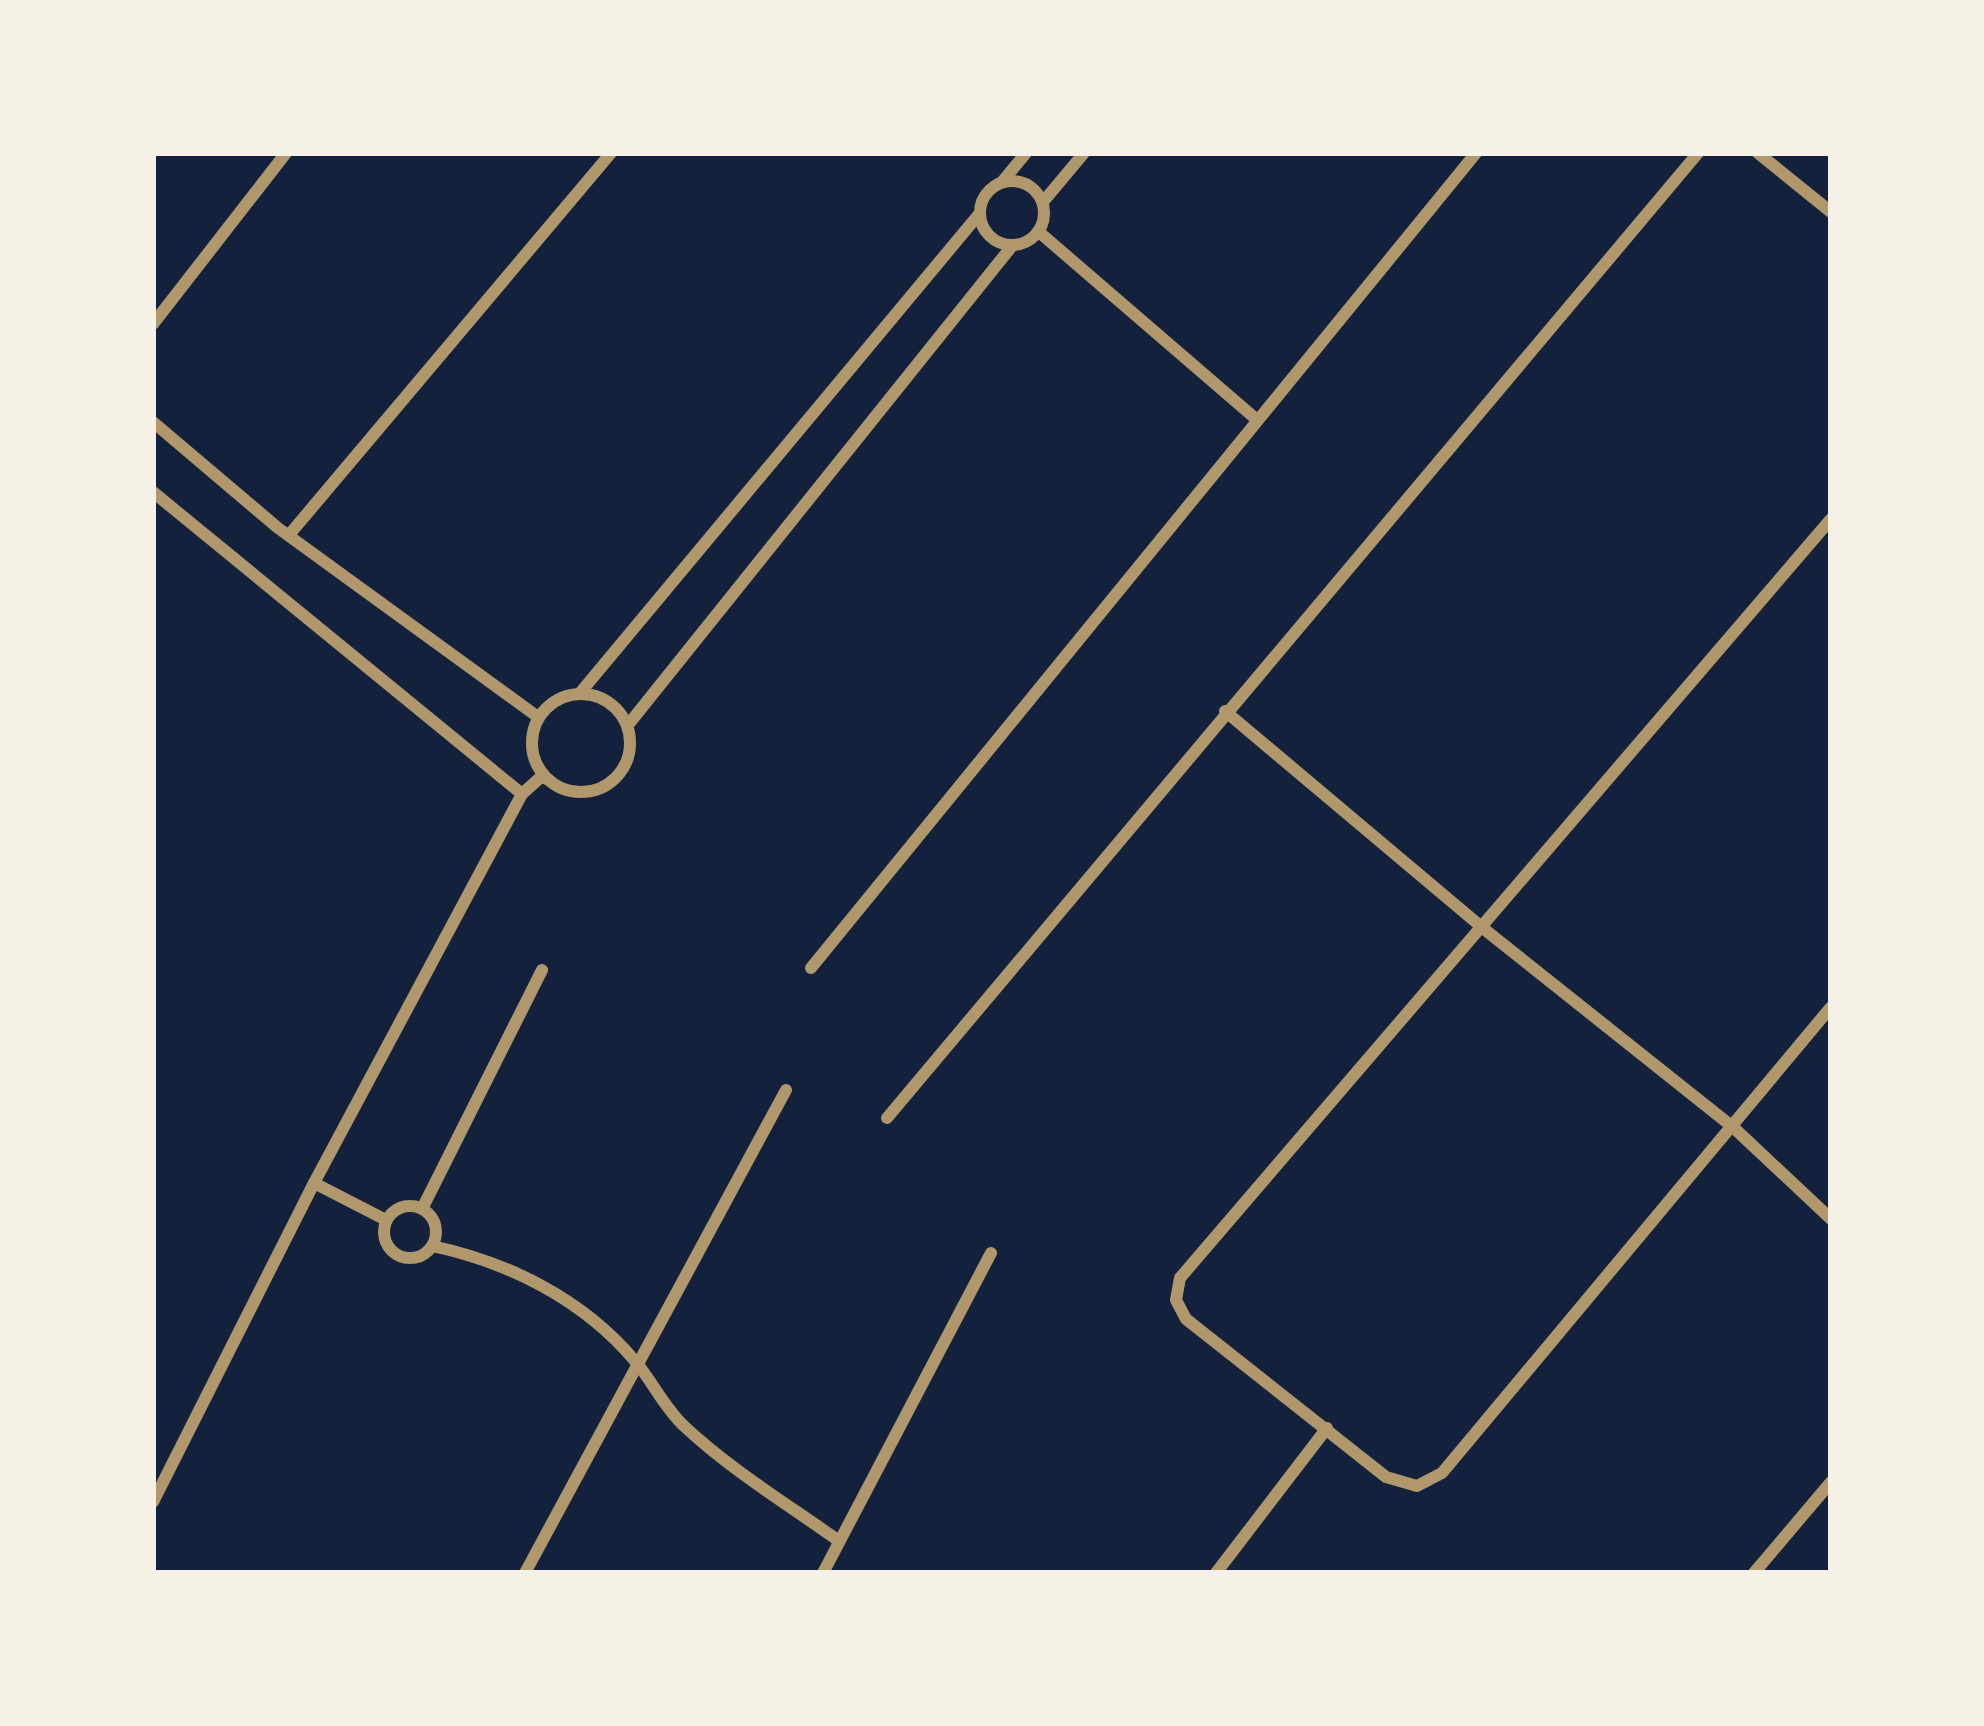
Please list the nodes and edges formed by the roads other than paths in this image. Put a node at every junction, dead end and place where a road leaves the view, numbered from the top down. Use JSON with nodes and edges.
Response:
{"nodes":[{"id":1,"x":286,"y":153,"type":"edge"},
{"id":2,"x":611,"y":153,"type":"edge"},
{"id":3,"x":1026,"y":153,"type":"edge"},
{"id":4,"x":1084,"y":153,"type":"edge"},
{"id":5,"x":1476,"y":153,"type":"edge"},
{"id":6,"x":1698,"y":153,"type":"edge"},
{"id":7,"x":1758,"y":153,"type":"edge"},
{"id":8,"x":1002,"y":182,"type":"junction"},
{"id":9,"x":1043,"y":202,"type":"junction"},
{"id":10,"x":1831,"y":212,"type":"edge"},
{"id":11,"x":980,"y":213,"type":"junction"},
{"id":12,"x":1039,"y":232,"type":"junction"},
{"id":13,"x":1012,"y":246,"type":"junction"},
{"id":14,"x":153,"y":324,"type":"edge"},
{"id":15,"x":1256,"y":419,"type":"junction"},
{"id":16,"x":153,"y":422,"type":"edge"},
{"id":17,"x":153,"y":492,"type":"edge"},
{"id":18,"x":1831,"y":519,"type":"edge"},
{"id":19,"x":290,"y":535,"type":"junction"},
{"id":20,"x":580,"y":693,"type":"junction"},
{"id":21,"x":1225,"y":711,"type":"junction"},
{"id":22,"x":538,"y":717,"type":"junction"},
{"id":23,"x":628,"y":725,"type":"junction"},
{"id":24,"x":547,"y":779,"type":"junction"},
{"id":25,"x":522,"y":794,"type":"junction"},
{"id":26,"x":1484,"y":929,"type":"junction"},
{"id":27,"x":811,"y":968,"type":"dead end"},
{"id":28,"x":542,"y":970,"type":"dead end"},
{"id":29,"x":1831,"y":1007,"type":"edge"},
{"id":30,"x":785,"y":1090,"type":"dead end"},
{"id":31,"x":887,"y":1118,"type":"dead end"},
{"id":32,"x":1734,"y":1128,"type":"junction"},
{"id":33,"x":314,"y":1184,"type":"junction"},
{"id":34,"x":422,"y":1209,"type":"junction"},
{"id":35,"x":1831,"y":1219,"type":"edge"},
{"id":36,"x":386,"y":1220,"type":"junction"},
{"id":37,"x":432,"y":1246,"type":"junction"},
{"id":38,"x":991,"y":1253,"type":"dead end"},
{"id":39,"x":635,"y":1360,"type":"junction"},
{"id":40,"x":1327,"y":1428,"type":"junction"},
{"id":41,"x":1831,"y":1482,"type":"edge"},
{"id":42,"x":153,"y":1502,"type":"edge"},
{"id":43,"x":839,"y":1540,"type":"junction"},
{"id":44,"x":525,"y":1573,"type":"edge"},
{"id":45,"x":823,"y":1573,"type":"edge"},
{"id":46,"x":1216,"y":1573,"type":"edge"},
{"id":47,"x":1754,"y":1573,"type":"edge"}],
"edges":[{"from":1,"to":14,"type":"street"},
{"from":2,"to":19,"type":"street"},
{"from":3,"to":8,"type":"street"},
{"from":4,"to":9,"type":"street"},
{"from":5,"to":15,"type":"street"},
{"from":6,"to":21,"type":"street"},
{"from":7,"to":10,"type":"street"},
{"from":8,"to":9,"type":"street"},
{"from":8,"to":11,"type":"street"},
{"from":9,"to":12,"type":"street"},
{"from":11,"to":13,"type":"street"},
{"from":11,"to":20,"type":"street"},
{"from":12,"to":13,"type":"street"},
{"from":12,"to":15,"type":"street"},
{"from":13,"to":23,"type":"street"},
{"from":15,"to":27,"type":"street"},
{"from":16,"to":19,"type":"street"},
{"from":17,"to":25,"type":"street"},
{"from":18,"to":26,"type":"street"},
{"from":19,"to":22,"type":"street"},
{"from":20,"to":22,"type":"street"},
{"from":20,"to":23,"type":"street"},
{"from":21,"to":26,"type":"street"},
{"from":21,"to":31,"type":"street"},
{"from":22,"to":24,"type":"street"},
{"from":23,"to":24,"type":"street"},
{"from":24,"to":25,"type":"street"},
{"from":25,"to":33,"type":"street"},
{"from":26,"to":32,"type":"street"},
{"from":26,"to":40,"type":"street"},
{"from":28,"to":34,"type":"street"},
{"from":29,"to":32,"type":"street"},
{"from":30,"to":39,"type":"street"},
{"from":32,"to":35,"type":"street"},
{"from":32,"to":40,"type":"street"},
{"from":33,"to":36,"type":"street"},
{"from":33,"to":42,"type":"street"},
{"from":34,"to":36,"type":"street"},
{"from":34,"to":37,"type":"street"},
{"from":36,"to":37,"type":"street"},
{"from":37,"to":39,"type":"street"},
{"from":38,"to":43,"type":"street"},
{"from":39,"to":43,"type":"street"},
{"from":39,"to":44,"type":"street"},
{"from":40,"to":46,"type":"street"},
{"from":41,"to":47,"type":"street"},
{"from":43,"to":45,"type":"street"}]}
